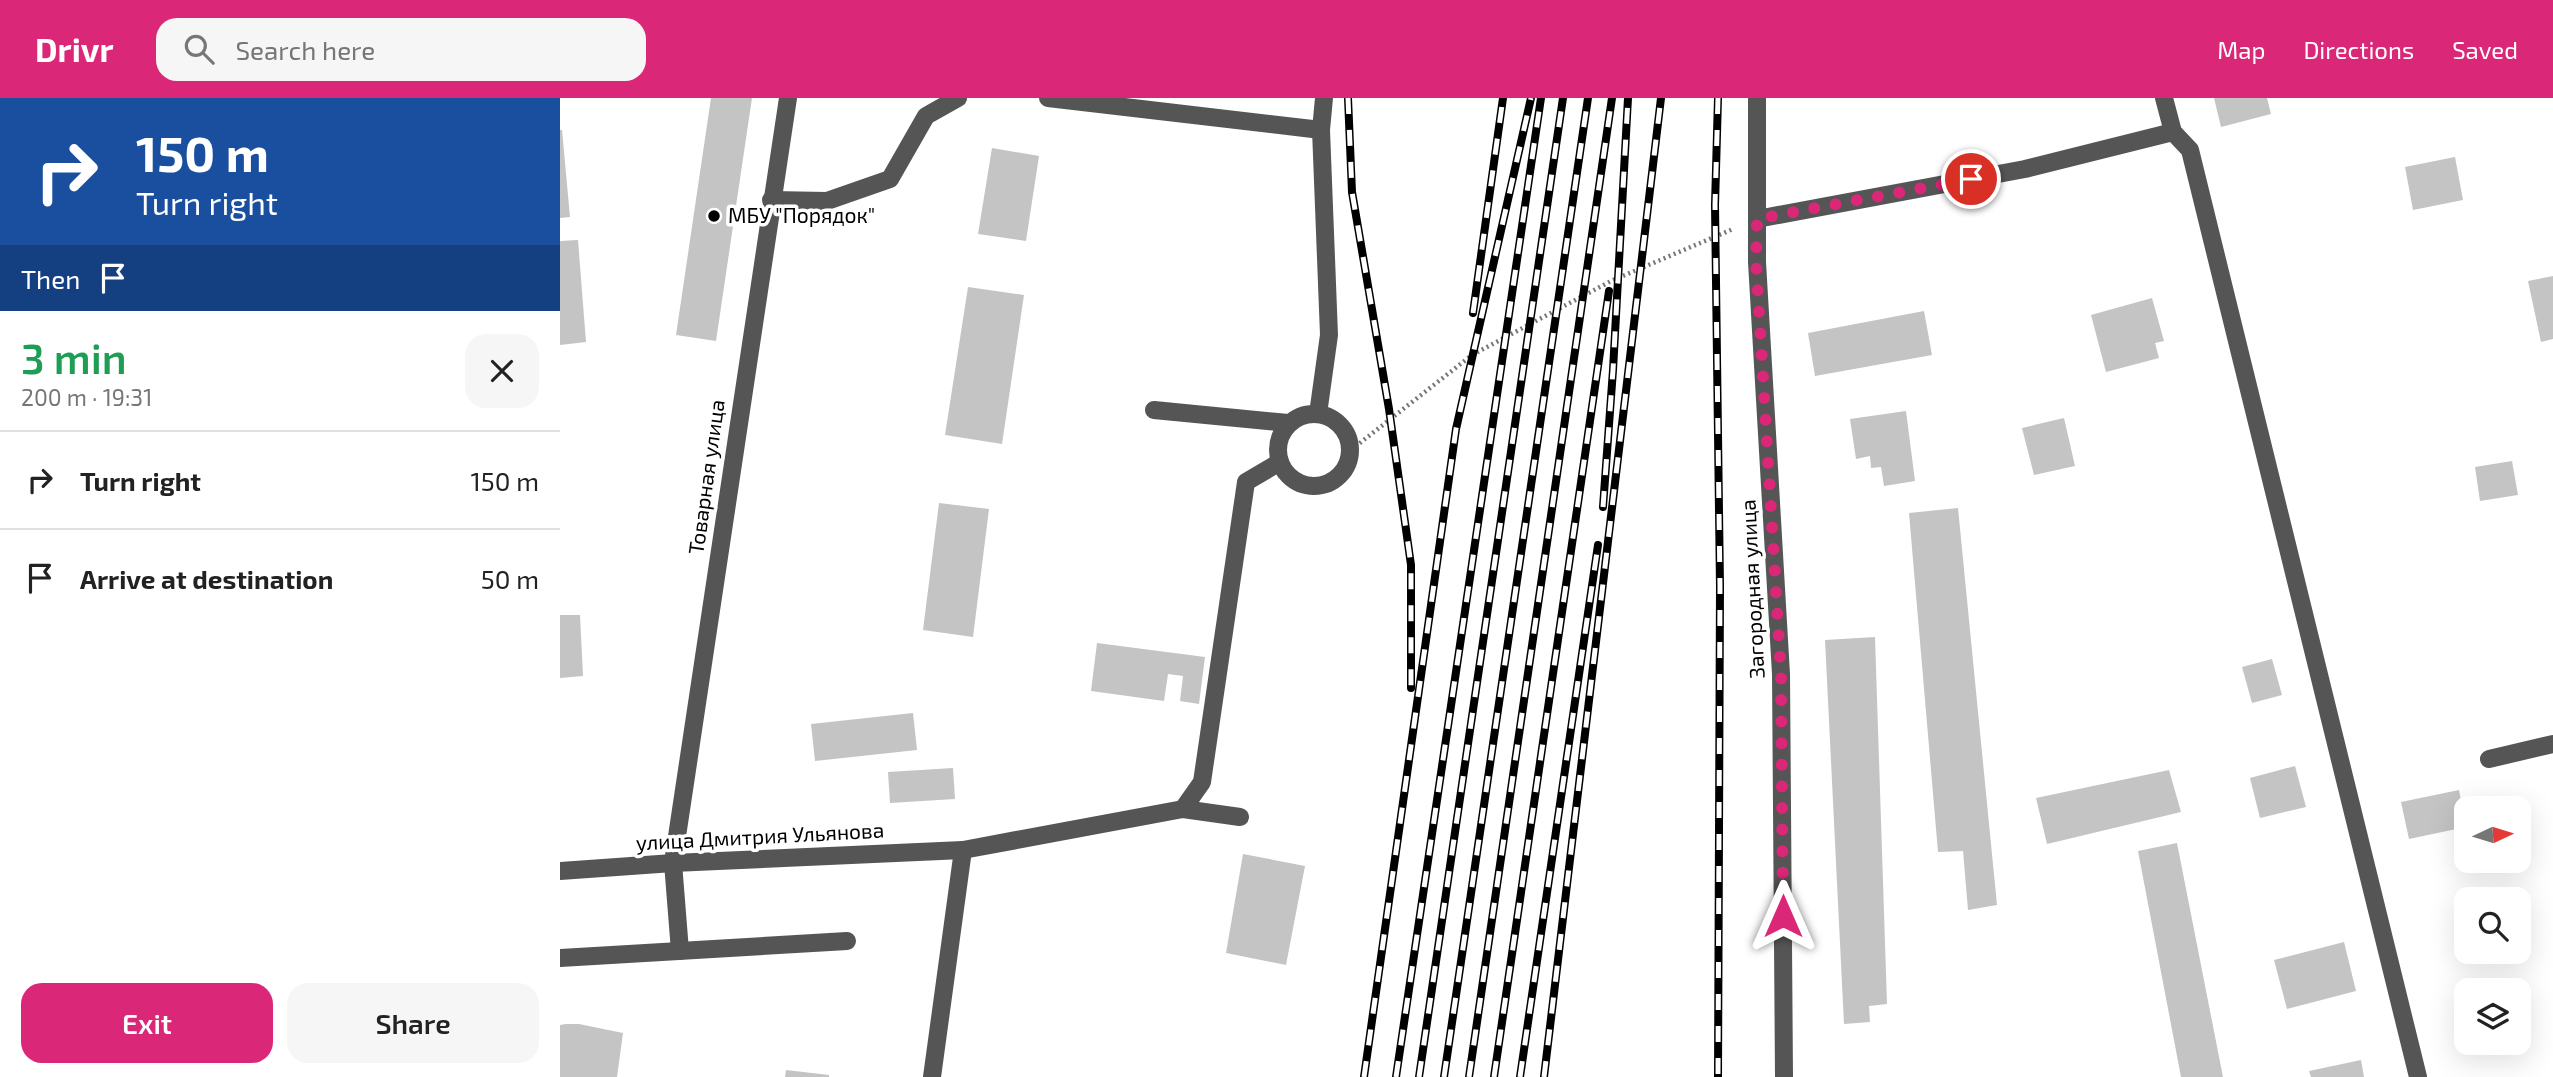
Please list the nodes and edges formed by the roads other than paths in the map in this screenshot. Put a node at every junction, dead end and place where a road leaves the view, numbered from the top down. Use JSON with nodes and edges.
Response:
{"nodes":[{"id":1,"x":788,"y":98,"type":"edge"},
{"id":2,"x":958,"y":98,"type":"edge"},
{"id":3,"x":1048,"y":98,"type":"edge"},
{"id":4,"x":1324,"y":98,"type":"edge"},
{"id":5,"x":1757,"y":98,"type":"edge"},
{"id":6,"x":2164,"y":98,"type":"edge"},
{"id":7,"x":1321,"y":130,"type":"junction"},
{"id":8,"x":2173,"y":132,"type":"junction"},
{"id":9,"x":771,"y":200,"type":"junction"},
{"id":10,"x":1757,"y":219,"type":"junction"},
{"id":11,"x":1154,"y":410,"type":"dead end"},
{"id":12,"x":1318,"y":414,"type":"junction"},
{"id":13,"x":1288,"y":423,"type":"junction"},
{"id":14,"x":1280,"y":462,"type":"junction"},
{"id":15,"x":2553,"y":744,"type":"edge"},
{"id":16,"x":2489,"y":759,"type":"dead end"},
{"id":17,"x":1183,"y":809,"type":"junction"},
{"id":18,"x":1240,"y":817,"type":"dead end"},
{"id":19,"x":963,"y":850,"type":"junction"},
{"id":20,"x":673,"y":863,"type":"junction"},
{"id":21,"x":560,"y":872,"type":"edge"},
{"id":22,"x":847,"y":941,"type":"dead end"},
{"id":23,"x":680,"y":951,"type":"junction"},
{"id":24,"x":560,"y":958,"type":"edge"},
{"id":25,"x":932,"y":1077,"type":"edge"},
{"id":26,"x":1784,"y":1077,"type":"edge"},
{"id":27,"x":2418,"y":1077,"type":"edge"}],
"edges":[{"from":1,"to":9,"type":"street","name":"Товарная улица"},
{"from":2,"to":9,"type":"street"},
{"from":3,"to":7,"type":"street"},
{"from":4,"to":7,"type":"street"},
{"from":5,"to":10,"type":"street","name":"Загородная улица"},
{"from":6,"to":8,"type":"street"},
{"from":7,"to":12,"type":"street"},
{"from":8,"to":10,"type":"street"},
{"from":8,"to":27,"type":"street"},
{"from":9,"to":20,"type":"street","name":"Товарная улица"},
{"from":10,"to":26,"type":"street","name":"Загородная улица"},
{"from":11,"to":13,"type":"street"},
{"from":12,"to":13,"type":"street"},
{"from":12,"to":14,"type":"street"},
{"from":13,"to":14,"type":"street"},
{"from":14,"to":17,"type":"street"},
{"from":15,"to":16,"type":"street"},
{"from":17,"to":18,"type":"street","name":"улица Дмитрия Ульянова"},
{"from":17,"to":19,"type":"street","name":"улица Дмитрия Ульянова"},
{"from":19,"to":20,"type":"street","name":"улица Дмитрия Ульянова"},
{"from":19,"to":25,"type":"street"},
{"from":20,"to":21,"type":"street","name":"улица Дмитрия Ульянова"},
{"from":20,"to":23,"type":"street","name":"Товарная улица"},
{"from":22,"to":23,"type":"street"},
{"from":23,"to":24,"type":"street"}]}
